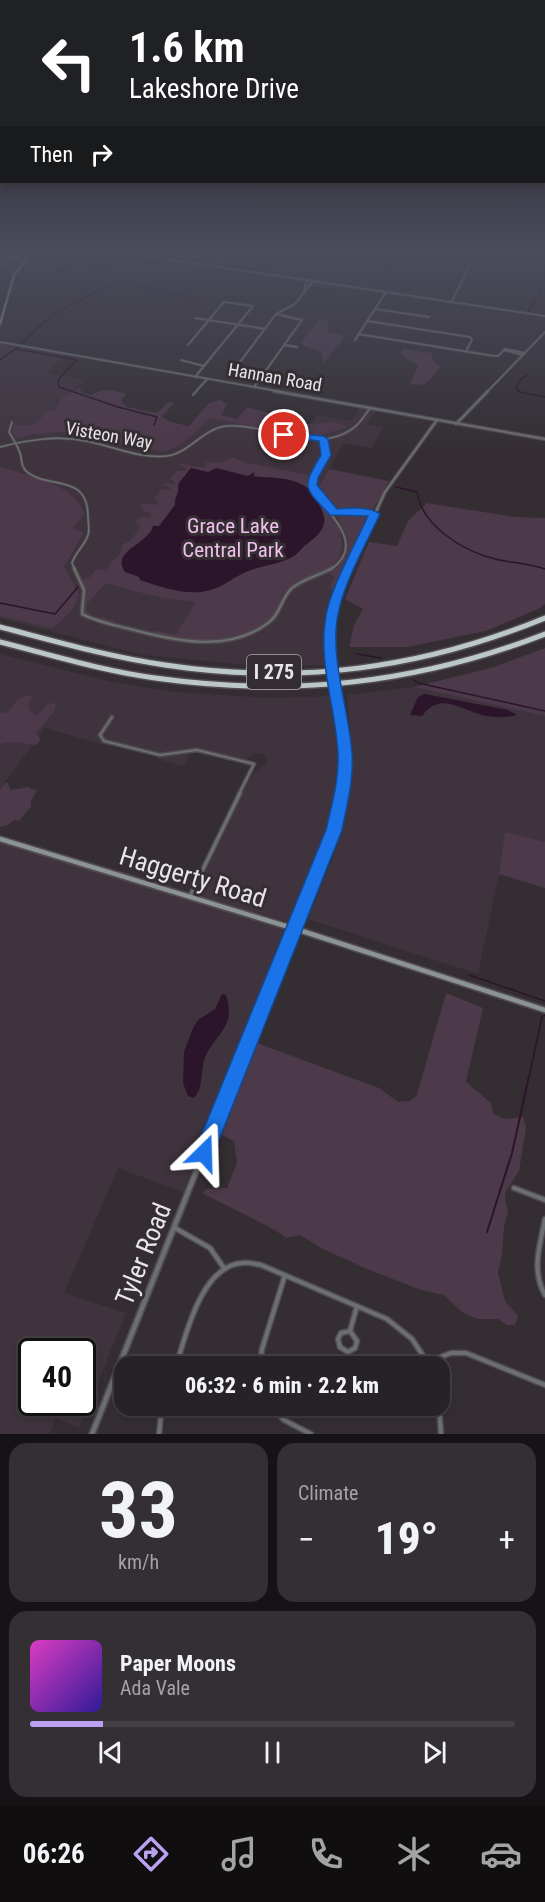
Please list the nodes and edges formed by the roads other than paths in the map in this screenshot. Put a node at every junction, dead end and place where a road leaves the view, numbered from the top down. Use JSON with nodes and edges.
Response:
{"nodes":[{"id":1,"x":195,"y":318,"type":"dead end"},
{"id":2,"x":243,"y":318,"type":"edge"},
{"id":3,"x":273,"y":318,"type":"edge"},
{"id":4,"x":301,"y":318,"type":"edge"},
{"id":5,"x":369,"y":318,"type":"edge"},
{"id":6,"x":207,"y":320,"type":"junction"},
{"id":7,"x":367,"y":321,"type":"junction"},
{"id":8,"x":238,"y":325,"type":"junction"},
{"id":9,"x":265,"y":329,"type":"junction"},
{"id":10,"x":545,"y":332,"type":"edge"},
{"id":11,"x":358,"y":334,"type":"junction"},
{"id":12,"x":355,"y":340,"type":"dead end"},
{"id":13,"x":0,"y":342,"type":"edge"},
{"id":14,"x":188,"y":345,"type":"dead end"},
{"id":15,"x":284,"y":345,"type":"junction"},
{"id":16,"x":297,"y":347,"type":"dead end"},
{"id":17,"x":466,"y":352,"type":"junction"},
{"id":18,"x":524,"y":354,"type":"junction"},
{"id":19,"x":181,"y":360,"type":"dead end"},
{"id":20,"x":204,"y":366,"type":"junction"},
{"id":21,"x":262,"y":376,"type":"junction"},
{"id":22,"x":195,"y":377,"type":"junction"},
{"id":23,"x":207,"y":379,"type":"junction"},
{"id":24,"x":254,"y":387,"type":"junction"},
{"id":25,"x":194,"y":395,"type":"dead end"},
{"id":26,"x":370,"y":408,"type":"junction"},
{"id":27,"x":437,"y":420,"type":"junction"},
{"id":28,"x":12,"y":423,"type":"dead end"},
{"id":29,"x":456,"y":424,"type":"junction"},
{"id":30,"x":323,"y":439,"type":"junction"},
{"id":31,"x":545,"y":439,"type":"edge"},
{"id":32,"x":15,"y":443,"type":"junction"},
{"id":33,"x":0,"y":447,"type":"edge"},
{"id":34,"x":334,"y":513,"type":"junction"},
{"id":35,"x":375,"y":514,"type":"junction"},
{"id":36,"x":545,"y":618,"type":"edge"},
{"id":37,"x":0,"y":627,"type":"edge"},
{"id":38,"x":545,"y":634,"type":"edge"},
{"id":39,"x":0,"y":642,"type":"edge"},
{"id":40,"x":112,"y":717,"type":"dead end"},
{"id":41,"x":0,"y":839,"type":"edge"},
{"id":42,"x":190,"y":897,"type":"junction"},
{"id":43,"x":293,"y":928,"type":"junction"},
{"id":44,"x":545,"y":1010,"type":"edge"},
{"id":45,"x":514,"y":1188,"type":"dead end"},
{"id":46,"x":545,"y":1200,"type":"edge"},
{"id":47,"x":545,"y":1219,"type":"edge"},
{"id":48,"x":174,"y":1228,"type":"junction"},
{"id":49,"x":225,"y":1268,"type":"junction"},
{"id":50,"x":285,"y":1275,"type":"junction"},
{"id":51,"x":544,"y":1293,"type":"edge"},
{"id":52,"x":357,"y":1306,"type":"junction"},
{"id":53,"x":350,"y":1330,"type":"junction"},
{"id":54,"x":180,"y":1356,"type":"edge"},
{"id":55,"x":261,"y":1356,"type":"edge"},
{"id":56,"x":424,"y":1356,"type":"edge"},
{"id":57,"x":445,"y":1356,"type":"edge"},
{"id":58,"x":545,"y":1385,"type":"edge"},
{"id":59,"x":161,"y":1416,"type":"edge"},
{"id":60,"x":280,"y":1416,"type":"edge"},
{"id":61,"x":440,"y":1416,"type":"edge"},
{"id":62,"x":92,"y":1434,"type":"edge"},
{"id":63,"x":159,"y":1434,"type":"edge"},
{"id":64,"x":311,"y":1434,"type":"edge"},
{"id":65,"x":441,"y":1434,"type":"edge"}],
"edges":[{"from":1,"to":6,"type":"street"},
{"from":2,"to":8,"type":"street"},
{"from":3,"to":9,"type":"street"},
{"from":4,"to":15,"type":"street"},
{"from":5,"to":7,"type":"street"},
{"from":6,"to":8,"type":"street"},
{"from":6,"to":14,"type":"street"},
{"from":7,"to":11,"type":"street"},
{"from":7,"to":17,"type":"street"},
{"from":8,"to":9,"type":"street"},
{"from":8,"to":20,"type":"street"},
{"from":9,"to":21,"type":"street"},
{"from":10,"to":18,"type":"street"},
{"from":11,"to":12,"type":"street"},
{"from":11,"to":17,"type":"street"},
{"from":13,"to":22,"type":"street","name":"Hannan Road"},
{"from":15,"to":16,"type":"street"},
{"from":15,"to":21,"type":"street"},
{"from":17,"to":18,"type":"street"},
{"from":18,"to":29,"type":"street"},
{"from":19,"to":20,"type":"street"},
{"from":20,"to":22,"type":"street"},
{"from":21,"to":24,"type":"street"},
{"from":22,"to":23,"type":"street","name":"Hannan Road"},
{"from":23,"to":24,"type":"street","name":"Hannan Road"},
{"from":23,"to":25,"type":"street"},
{"from":24,"to":26,"type":"street","name":"Hannan Road"},
{"from":26,"to":27,"type":"street","name":"Hannan Road"},
{"from":26,"to":30,"type":"street","name":"Visteon Way"},
{"from":27,"to":29,"type":"street","name":"Hannan Road"},
{"from":27,"to":35,"type":"street","name":"Tyler Road"},
{"from":28,"to":32,"type":"street"},
{"from":29,"to":31,"type":"street","name":"Hannan Road"},
{"from":30,"to":32,"type":"street","name":"Visteon Way"},
{"from":30,"to":34,"type":"street"},
{"from":32,"to":33,"type":"street","name":"Visteon Way"},
{"from":32,"to":34,"type":"street"},
{"from":34,"to":35,"type":"street"},
{"from":35,"to":43,"type":"street","name":"Tyler Road","bridge":true},
{"from":36,"to":37,"type":"highway","number":"I 275"},
{"from":38,"to":39,"type":"highway","number":"I 275"},
{"from":40,"to":42,"type":"street"},
{"from":41,"to":42,"type":"main road","name":"Haggerty Road"},
{"from":42,"to":43,"type":"main road","name":"Haggerty Road"},
{"from":43,"to":44,"type":"main road","name":"Haggerty Road"},
{"from":43,"to":48,"type":"street","name":"Tyler Road"},
{"from":45,"to":46,"type":"street"},
{"from":47,"to":51,"type":"street"},
{"from":48,"to":49,"type":"street"},
{"from":48,"to":62,"type":"street","name":"Tyler Road"},
{"from":49,"to":50,"type":"street"},
{"from":49,"to":54,"type":"street"},
{"from":50,"to":52,"type":"street"},
{"from":50,"to":55,"type":"street"},
{"from":52,"to":53,"type":"street"},
{"from":52,"to":56,"type":"street"},
{"from":53,"to":53,"type":"street"},
{"from":57,"to":58,"type":"street"},
{"from":59,"to":63,"type":"street"},
{"from":60,"to":64,"type":"street"},
{"from":61,"to":65,"type":"street"}]}
